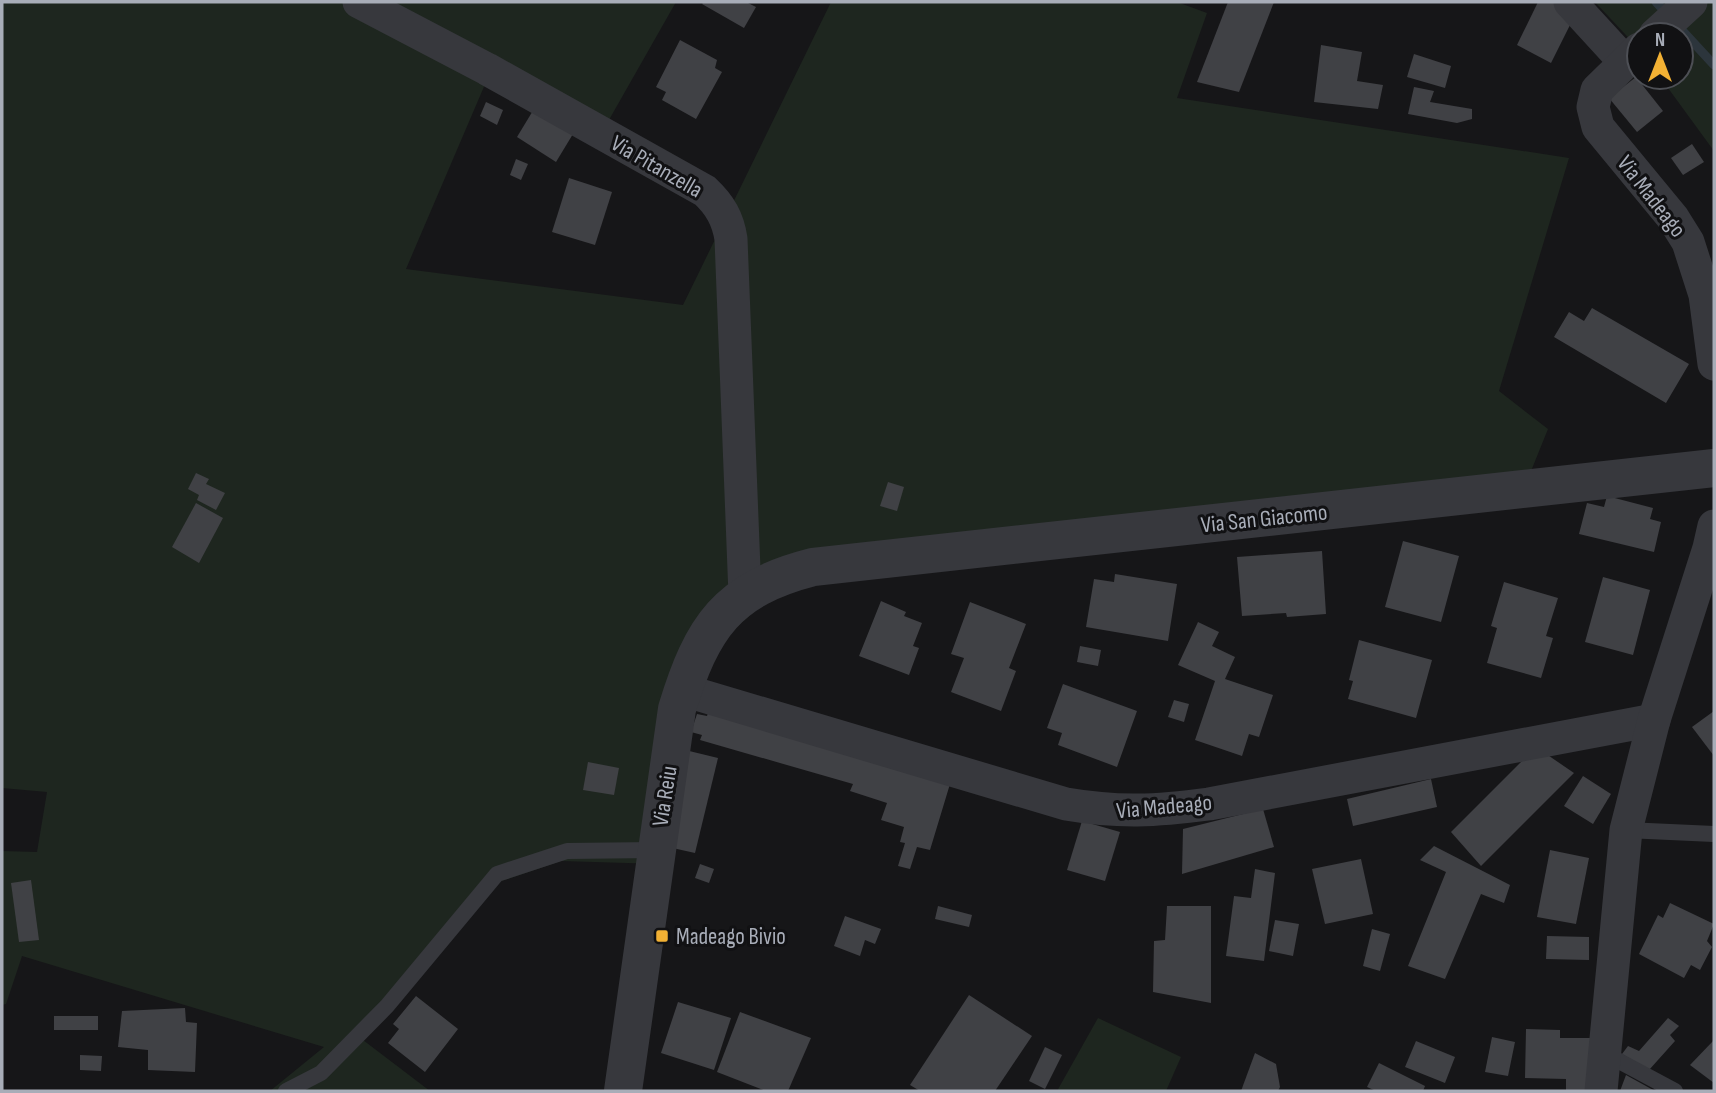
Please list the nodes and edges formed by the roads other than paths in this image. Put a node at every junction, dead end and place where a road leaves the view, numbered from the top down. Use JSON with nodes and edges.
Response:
{"nodes":[{"id":1,"x":359,"y":2,"type":"edge"},
{"id":2,"x":1570,"y":2,"type":"edge"},
{"id":3,"x":1689,"y":4,"type":"edge"},
{"id":4,"x":1670,"y":21,"type":"edge"},
{"id":5,"x":1625,"y":34,"type":"edge"},
{"id":6,"x":1625,"y":63,"type":"edge"},
{"id":7,"x":1714,"y":364,"type":"edge"},
{"id":8,"x":1714,"y":468,"type":"edge"},
{"id":9,"x":1714,"y":526,"type":"edge"},
{"id":10,"x":813,"y":567,"type":"joint"},
{"id":11,"x":745,"y":595,"type":"junction"},
{"id":12,"x":683,"y":690,"type":"junction"},
{"id":13,"x":1654,"y":720,"type":"junction"},
{"id":14,"x":1626,"y":830,"type":"junction"},
{"id":15,"x":1714,"y":834,"type":"edge"},
{"id":16,"x":655,"y":850,"type":"junction"},
{"id":17,"x":1604,"y":1052,"type":"junction"},
{"id":18,"x":286,"y":1091,"type":"edge"},
{"id":19,"x":623,"y":1091,"type":"edge"},
{"id":20,"x":1601,"y":1091,"type":"edge"},
{"id":21,"x":1675,"y":1091,"type":"edge"}],
"edges":[{"from":1,"to":11,"type":"street","name":"Via Pitanzella"},
{"from":2,"to":5,"type":"street"},
{"from":3,"to":4,"type":"street","name":"Via Madeago"},
{"from":6,"to":7,"type":"street","name":"Via Madeago"},
{"from":8,"to":10,"type":"street","name":"Via San Giacomo"},
{"from":9,"to":13,"type":"street"},
{"from":10,"to":11,"type":"street","name":"Via Reiu"},
{"from":11,"to":12,"type":"street","name":"Via Reiu"},
{"from":12,"to":13,"type":"street","name":"Via Madeago"},
{"from":12,"to":16,"type":"street","name":"Via Reiu"},
{"from":13,"to":14,"type":"street"},
{"from":14,"to":15,"type":"lane"},
{"from":14,"to":17,"type":"street"},
{"from":16,"to":18,"type":"lane"},
{"from":16,"to":19,"type":"street","name":"Via Reiu"},
{"from":17,"to":20,"type":"street"},
{"from":17,"to":21,"type":"lane"}]}
